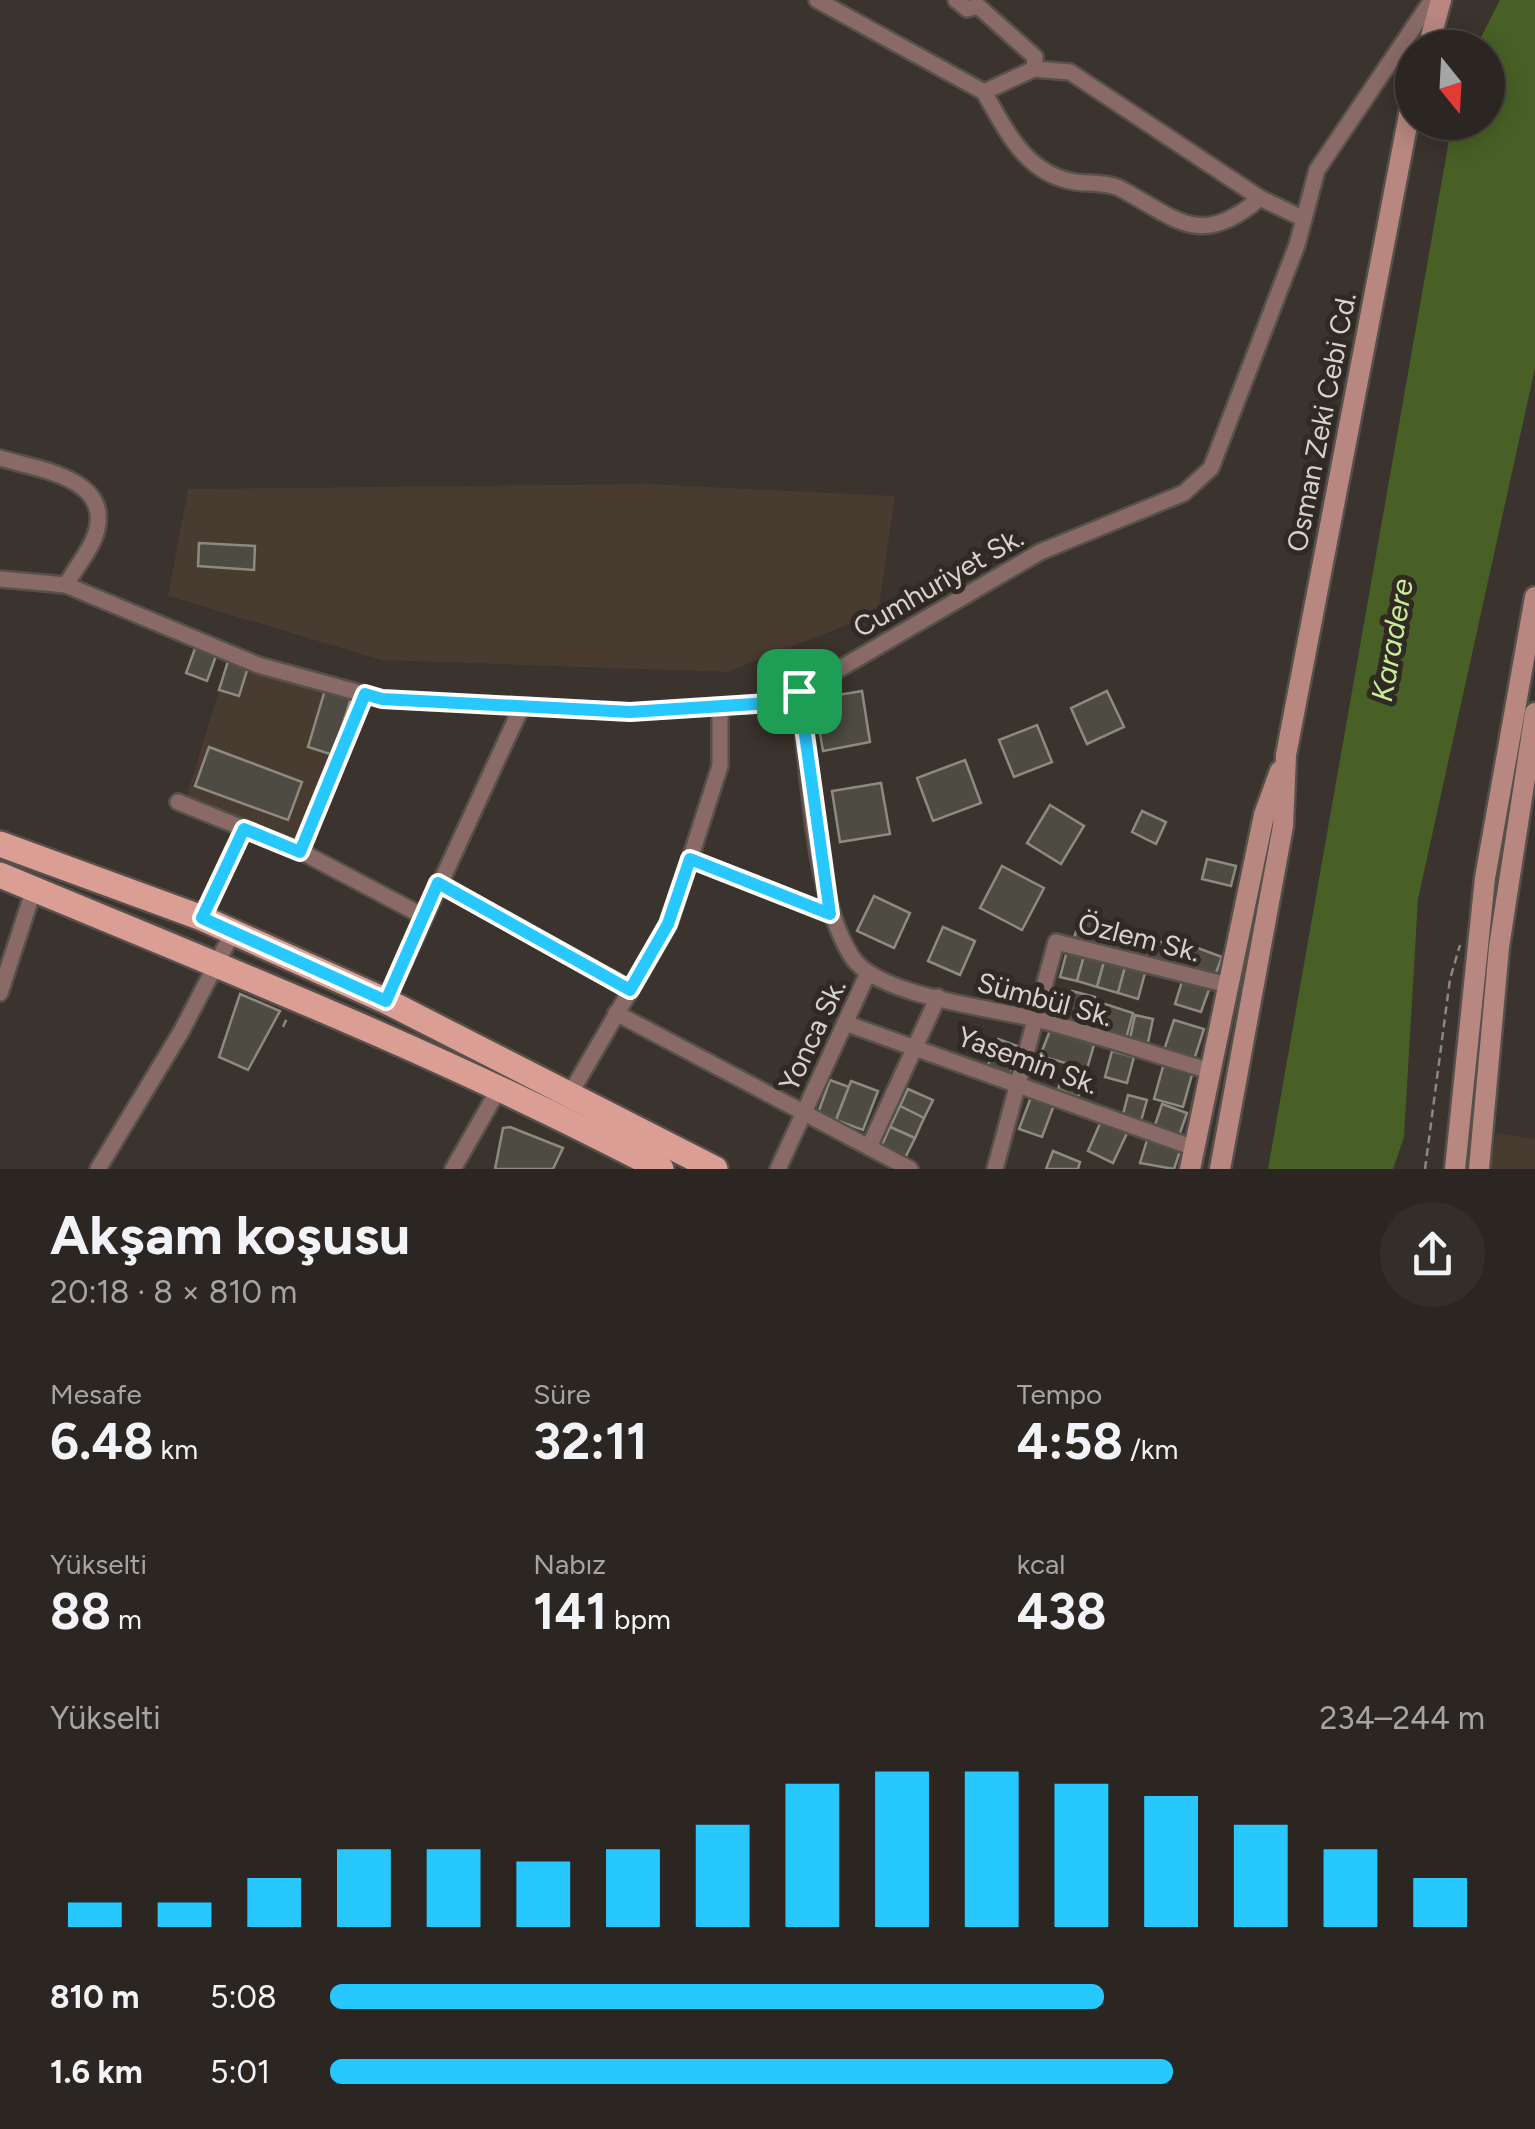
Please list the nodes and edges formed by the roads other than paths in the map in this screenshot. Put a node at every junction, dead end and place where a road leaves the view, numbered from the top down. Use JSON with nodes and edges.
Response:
{"nodes":[{"id":1,"x":817,"y":0,"type":"edge"},
{"id":2,"x":956,"y":0,"type":"edge"},
{"id":3,"x":1432,"y":0,"type":"edge"},
{"id":4,"x":1441,"y":0,"type":"edge"},
{"id":5,"x":1433,"y":30,"type":"edge"},
{"id":6,"x":1034,"y":69,"type":"junction"},
{"id":7,"x":984,"y":92,"type":"junction"},
{"id":8,"x":1404,"y":140,"type":"edge"},
{"id":9,"x":1260,"y":198,"type":"junction"},
{"id":10,"x":1304,"y":219,"type":"junction"},
{"id":11,"x":0,"y":458,"type":"edge"},
{"id":12,"x":0,"y":579,"type":"edge"},
{"id":13,"x":66,"y":585,"type":"junction"},
{"id":14,"x":1535,"y":597,"type":"edge"},
{"id":15,"x":799,"y":691,"type":"junction"},
{"id":16,"x":365,"y":694,"type":"junction"},
{"id":17,"x":522,"y":706,"type":"junction"},
{"id":18,"x":720,"y":706,"type":"junction"},
{"id":19,"x":1535,"y":713,"type":"edge"},
{"id":20,"x":1286,"y":755,"type":"junction"},
{"id":21,"x":178,"y":802,"type":"dead end"},
{"id":22,"x":244,"y":829,"type":"junction"},
{"id":23,"x":0,"y":844,"type":"edge"},
{"id":24,"x":300,"y":852,"type":"junction"},
{"id":25,"x":690,"y":859,"type":"junction"},
{"id":26,"x":0,"y":875,"type":"edge"},
{"id":27,"x":438,"y":883,"type":"junction"},
{"id":28,"x":34,"y":889,"type":"junction"},
{"id":29,"x":830,"y":914,"type":"junction"},
{"id":30,"x":424,"y":916,"type":"junction"},
{"id":31,"x":202,"y":918,"type":"junction"},
{"id":32,"x":232,"y":932,"type":"junction"},
{"id":33,"x":216,"y":964,"type":"junction"},
{"id":34,"x":868,"y":973,"type":"junction"},
{"id":35,"x":1228,"y":985,"type":"junction"},
{"id":36,"x":630,"y":990,"type":"junction"},
{"id":37,"x":0,"y":992,"type":"edge"},
{"id":38,"x":938,"y":998,"type":"junction"},
{"id":39,"x":386,"y":1001,"type":"junction"},
{"id":40,"x":616,"y":1013,"type":"junction"},
{"id":41,"x":1036,"y":1019,"type":"junction"},
{"id":42,"x":845,"y":1023,"type":"junction"},
{"id":43,"x":915,"y":1047,"type":"junction"},
{"id":44,"x":1210,"y":1071,"type":"junction"},
{"id":45,"x":1019,"y":1082,"type":"junction"},
{"id":46,"x":500,"y":1087,"type":"junction"},
{"id":47,"x":570,"y":1094,"type":"junction"},
{"id":48,"x":804,"y":1113,"type":"junction"},
{"id":49,"x":868,"y":1147,"type":"junction"},
{"id":50,"x":1194,"y":1148,"type":"junction"},
{"id":51,"x":634,"y":1163,"type":"edge"},
{"id":52,"x":98,"y":1169,"type":"edge"},
{"id":53,"x":453,"y":1169,"type":"edge"},
{"id":54,"x":661,"y":1169,"type":"edge"},
{"id":55,"x":715,"y":1169,"type":"edge"},
{"id":56,"x":778,"y":1169,"type":"edge"},
{"id":57,"x":910,"y":1169,"type":"edge"},
{"id":58,"x":995,"y":1169,"type":"edge"},
{"id":59,"x":1190,"y":1169,"type":"edge"},
{"id":60,"x":1220,"y":1169,"type":"edge"},
{"id":61,"x":1455,"y":1169,"type":"edge"},
{"id":62,"x":1479,"y":1169,"type":"edge"}],
"edges":[{"from":1,"to":7,"type":"street"},
{"from":2,"to":6,"type":"street"},
{"from":3,"to":10,"type":"street","name":"Cumhuriyet Sk."},
{"from":4,"to":5,"type":"street"},
{"from":6,"to":7,"type":"street"},
{"from":6,"to":9,"type":"street"},
{"from":7,"to":9,"type":"street"},
{"from":8,"to":20,"type":"street","name":"Osman Zeki Cebi Cd."},
{"from":9,"to":10,"type":"street"},
{"from":10,"to":15,"type":"street","name":"Cumhuriyet Sk."},
{"from":11,"to":13,"type":"street"},
{"from":12,"to":13,"type":"street","name":"Cumhuriyet Sk."},
{"from":13,"to":16,"type":"street","name":"Cumhuriyet Sk."},
{"from":14,"to":61,"type":"street"},
{"from":15,"to":18,"type":"street","name":"Cumhuriyet Sk."},
{"from":15,"to":29,"type":"street","name":"Yonca Sk."},
{"from":16,"to":17,"type":"street","name":"Cumhuriyet Sk."},
{"from":16,"to":24,"type":"street"},
{"from":17,"to":18,"type":"street","name":"Cumhuriyet Sk."},
{"from":17,"to":27,"type":"street"},
{"from":18,"to":25,"type":"street"},
{"from":19,"to":62,"type":"street"},
{"from":20,"to":35,"type":"street","name":"Osman Zeki Cebi Cd."},
{"from":20,"to":60,"type":"street","name":"Osman Zeki Cebi Cd."},
{"from":21,"to":22,"type":"street"},
{"from":22,"to":24,"type":"street"},
{"from":22,"to":31,"type":"street"},
{"from":23,"to":31,"type":"main road"},
{"from":24,"to":30,"type":"street"},
{"from":25,"to":29,"type":"street"},
{"from":25,"to":36,"type":"street"},
{"from":26,"to":28,"type":"main road"},
{"from":27,"to":30,"type":"street"},
{"from":27,"to":36,"type":"street"},
{"from":28,"to":33,"type":"main road"},
{"from":28,"to":37,"type":"street"},
{"from":29,"to":34,"type":"street","name":"Yonca Sk."},
{"from":30,"to":39,"type":"street"},
{"from":31,"to":32,"type":"main road"},
{"from":32,"to":33,"type":"street"},
{"from":32,"to":39,"type":"main road"},
{"from":33,"to":46,"type":"main road"},
{"from":33,"to":52,"type":"street"},
{"from":34,"to":38,"type":"street","name":"Sümbül Sk."},
{"from":34,"to":42,"type":"street","name":"Yonca Sk."},
{"from":35,"to":41,"type":"street","name":"Özlem Sk."},
{"from":35,"to":44,"type":"street","name":"Osman Zeki Cebi Cd."},
{"from":36,"to":40,"type":"street"},
{"from":38,"to":41,"type":"street","name":"Sümbül Sk."},
{"from":38,"to":43,"type":"street"},
{"from":39,"to":47,"type":"main road"},
{"from":40,"to":47,"type":"street"},
{"from":40,"to":48,"type":"street"},
{"from":41,"to":44,"type":"street","name":"Sümbül Sk."},
{"from":41,"to":45,"type":"street"},
{"from":42,"to":43,"type":"street","name":"Yasemin Sk."},
{"from":42,"to":48,"type":"street","name":"Yonca Sk."},
{"from":43,"to":45,"type":"street","name":"Yasemin Sk."},
{"from":43,"to":49,"type":"street"},
{"from":44,"to":50,"type":"street","name":"Osman Zeki Cebi Cd."},
{"from":45,"to":50,"type":"street","name":"Yasemin Sk."},
{"from":45,"to":58,"type":"street"},
{"from":46,"to":51,"type":"main road"},
{"from":46,"to":53,"type":"street"},
{"from":47,"to":55,"type":"main road"},
{"from":48,"to":49,"type":"street"},
{"from":48,"to":56,"type":"street","name":"Yonca Sk."},
{"from":49,"to":57,"type":"street"},
{"from":50,"to":59,"type":"street","name":"Osman Zeki Cebi Cd."},
{"from":51,"to":54,"type":"main road"}]}
